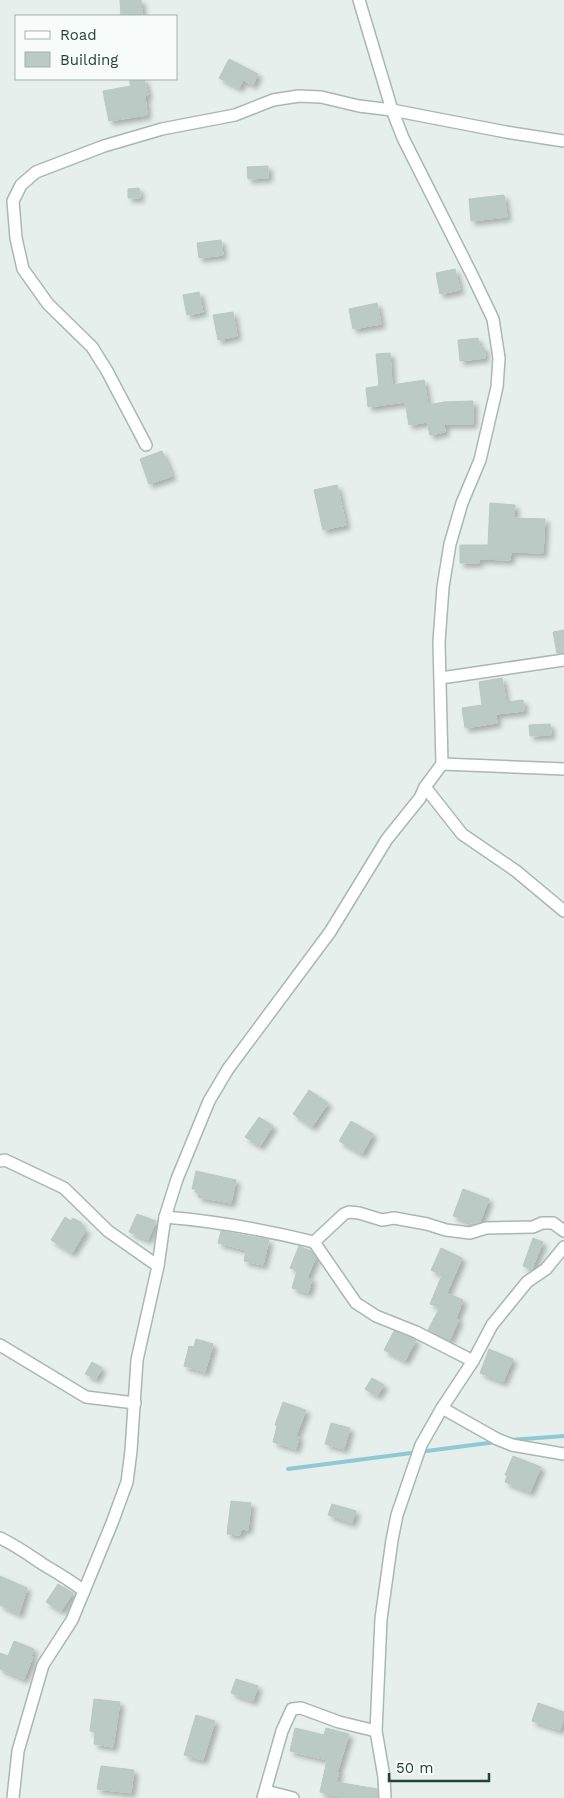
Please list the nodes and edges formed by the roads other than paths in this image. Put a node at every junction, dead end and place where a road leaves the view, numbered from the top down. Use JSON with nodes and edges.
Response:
{"nodes":[{"id":1,"x":359,"y":0,"type":"edge"},
{"id":2,"x":392,"y":110,"type":"junction"},
{"id":3,"x":564,"y":141,"type":"edge"},
{"id":4,"x":146,"y":445,"type":"dead end"},
{"id":5,"x":564,"y":660,"type":"edge"},
{"id":6,"x":441,"y":678,"type":"junction"},
{"id":7,"x":442,"y":764,"type":"junction"},
{"id":8,"x":564,"y":769,"type":"edge"},
{"id":9,"x":424,"y":788,"type":"junction"},
{"id":10,"x":564,"y":910,"type":"edge"},
{"id":11,"x":0,"y":1161,"type":"edge"},
{"id":12,"x":165,"y":1217,"type":"junction"},
{"id":13,"x":564,"y":1231,"type":"edge"},
{"id":14,"x":314,"y":1242,"type":"junction"},
{"id":15,"x":564,"y":1247,"type":"edge"},
{"id":16,"x":158,"y":1266,"type":"junction"},
{"id":17,"x":0,"y":1345,"type":"edge"},
{"id":18,"x":473,"y":1361,"type":"junction"},
{"id":19,"x":135,"y":1403,"type":"junction"},
{"id":20,"x":442,"y":1408,"type":"junction"},
{"id":21,"x":564,"y":1454,"type":"edge"},
{"id":22,"x":0,"y":1538,"type":"edge"},
{"id":23,"x":84,"y":1591,"type":"junction"},
{"id":24,"x":376,"y":1731,"type":"junction"},
{"id":25,"x":264,"y":1794,"type":"edge"},
{"id":26,"x":12,"y":1798,"type":"edge"},
{"id":27,"x":293,"y":1798,"type":"edge"},
{"id":28,"x":385,"y":1798,"type":"edge"}],
"edges":[{"from":1,"to":2,"type":"street"},
{"from":2,"to":3,"type":"street"},
{"from":2,"to":4,"type":"street"},
{"from":2,"to":6,"type":"street"},
{"from":5,"to":6,"type":"street"},
{"from":6,"to":7,"type":"street"},
{"from":7,"to":8,"type":"street"},
{"from":7,"to":9,"type":"street"},
{"from":9,"to":10,"type":"street"},
{"from":9,"to":12,"type":"street"},
{"from":11,"to":16,"type":"street"},
{"from":12,"to":14,"type":"street"},
{"from":12,"to":16,"type":"street"},
{"from":13,"to":14,"type":"street"},
{"from":14,"to":18,"type":"street"},
{"from":15,"to":18,"type":"street"},
{"from":16,"to":19,"type":"street"},
{"from":17,"to":19,"type":"street"},
{"from":18,"to":20,"type":"street"},
{"from":19,"to":23,"type":"street"},
{"from":20,"to":21,"type":"street"},
{"from":20,"to":24,"type":"street"},
{"from":22,"to":23,"type":"street"},
{"from":23,"to":26,"type":"street"},
{"from":24,"to":25,"type":"street"},
{"from":24,"to":28,"type":"street"},
{"from":25,"to":27,"type":"street"}]}
